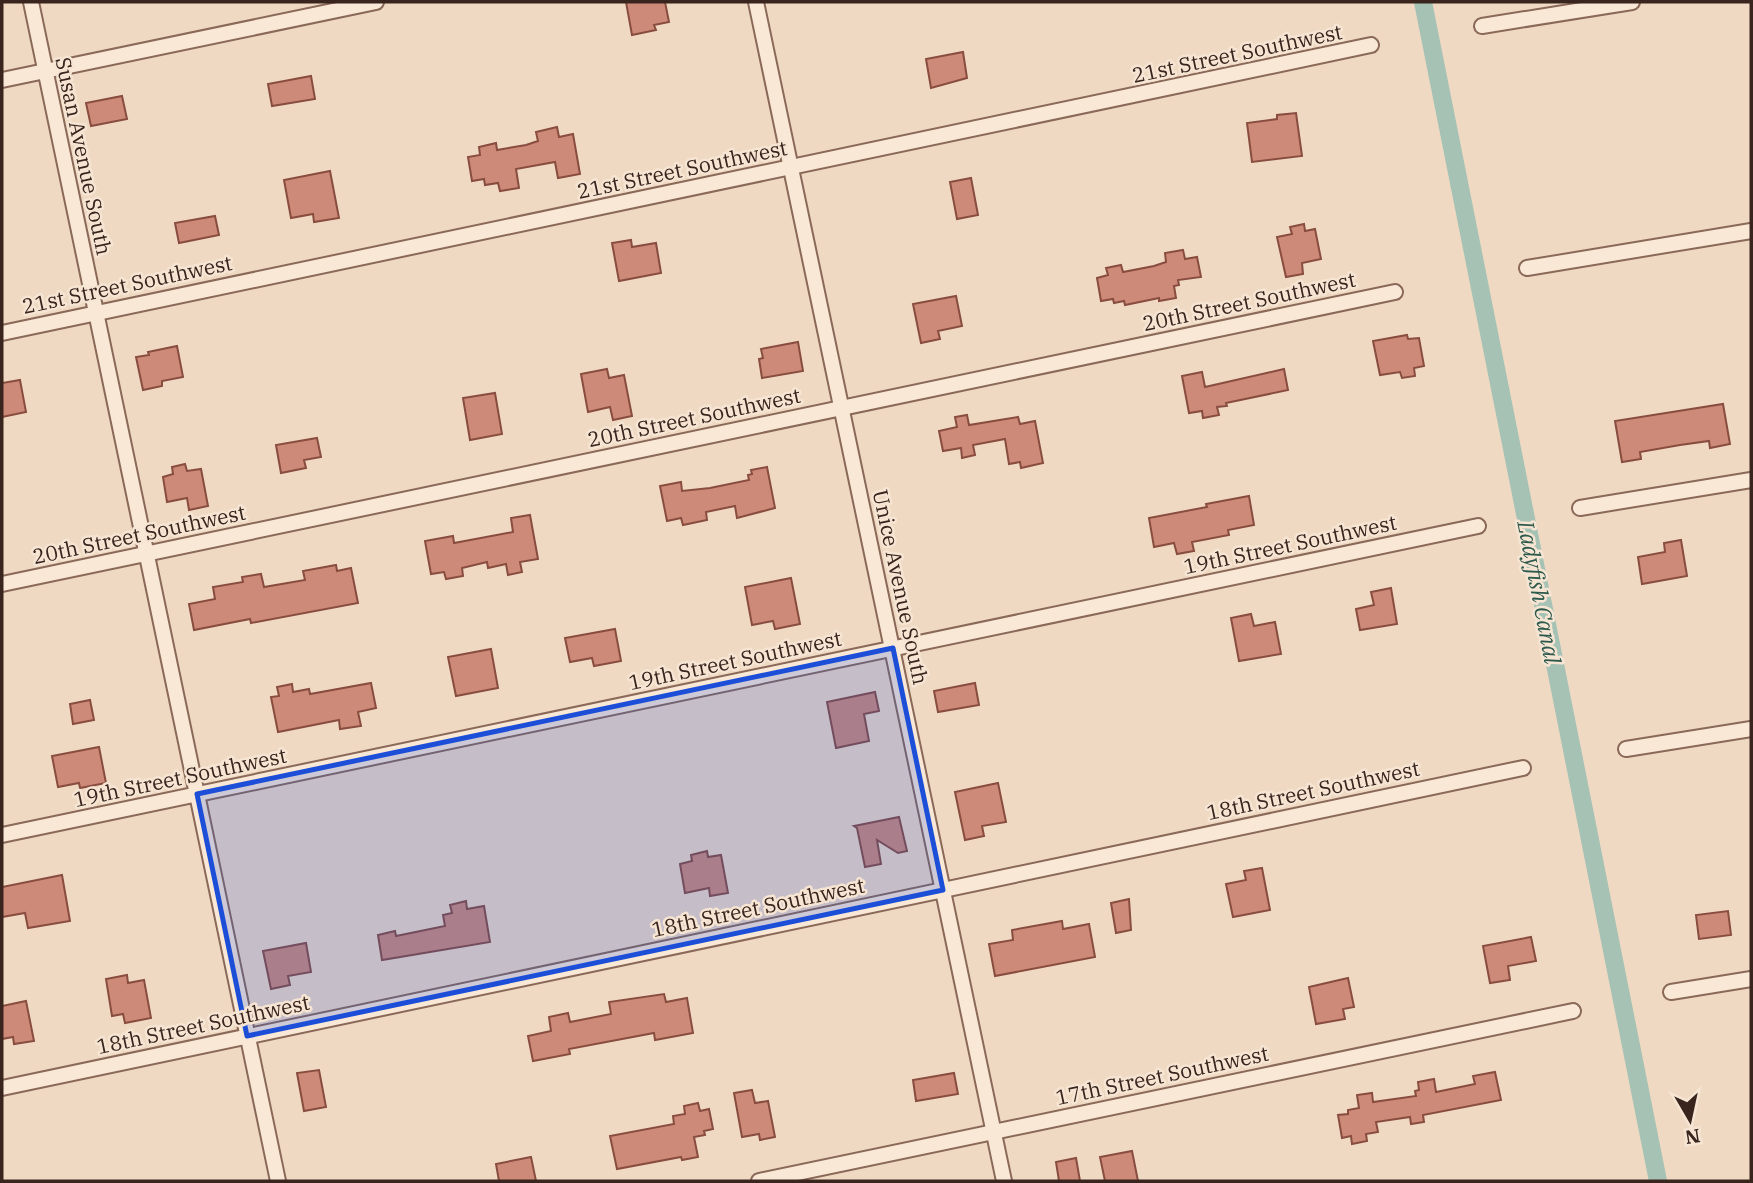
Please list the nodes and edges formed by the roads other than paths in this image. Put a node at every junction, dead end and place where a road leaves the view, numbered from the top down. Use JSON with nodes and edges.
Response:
{"nodes":[{"id":1,"x":31,"y":2,"type":"edge"},
{"id":2,"x":376,"y":2,"type":"edge"},
{"id":3,"x":756,"y":2,"type":"edge"},
{"id":4,"x":1632,"y":2,"type":"edge"},
{"id":5,"x":1482,"y":26,"type":"dead end"},
{"id":6,"x":1371,"y":45,"type":"dead end"},
{"id":7,"x":45,"y":71,"type":"junction"},
{"id":8,"x":2,"y":80,"type":"edge"},
{"id":9,"x":791,"y":167,"type":"junction"},
{"id":10,"x":1751,"y":231,"type":"edge"},
{"id":11,"x":1527,"y":268,"type":"dead end"},
{"id":12,"x":1395,"y":292,"type":"dead end"},
{"id":13,"x":96,"y":312,"type":"junction"},
{"id":14,"x":2,"y":332,"type":"edge"},
{"id":15,"x":842,"y":407,"type":"junction"},
{"id":16,"x":1751,"y":481,"type":"edge"},
{"id":17,"x":1580,"y":508,"type":"dead end"},
{"id":18,"x":1478,"y":527,"type":"dead end"},
{"id":19,"x":146,"y":553,"type":"junction"},
{"id":20,"x":2,"y":584,"type":"edge"},
{"id":21,"x":892,"y":648,"type":"junction"},
{"id":22,"x":1751,"y":729,"type":"edge"},
{"id":23,"x":1626,"y":750,"type":"dead end"},
{"id":24,"x":1523,"y":768,"type":"dead end"},
{"id":25,"x":197,"y":794,"type":"junction"},
{"id":26,"x":2,"y":835,"type":"edge"},
{"id":27,"x":943,"y":890,"type":"junction"},
{"id":28,"x":1751,"y":979,"type":"edge"},
{"id":29,"x":1671,"y":992,"type":"dead end"},
{"id":30,"x":1573,"y":1011,"type":"dead end"},
{"id":31,"x":247,"y":1036,"type":"junction"},
{"id":32,"x":2,"y":1088,"type":"edge"},
{"id":33,"x":993,"y":1132,"type":"junction"},
{"id":34,"x":278,"y":1181,"type":"edge"},
{"id":35,"x":759,"y":1181,"type":"edge"},
{"id":36,"x":1004,"y":1181,"type":"edge"}],
"edges":[{"from":1,"to":7,"type":"street","name":"Susan Avenue South"},
{"from":2,"to":7,"type":"street"},
{"from":3,"to":9,"type":"street","name":"Unice Avenue South"},
{"from":4,"to":5,"type":"street"},
{"from":6,"to":9,"type":"street","name":"21st Street Southwest"},
{"from":7,"to":8,"type":"street"},
{"from":7,"to":13,"type":"street","name":"Susan Avenue South"},
{"from":9,"to":13,"type":"street","name":"21st Street Southwest"},
{"from":9,"to":15,"type":"street","name":"Unice Avenue South"},
{"from":10,"to":11,"type":"street"},
{"from":12,"to":15,"type":"street","name":"20th Street Southwest"},
{"from":13,"to":14,"type":"street","name":"21st Street Southwest"},
{"from":13,"to":19,"type":"street","name":"Susan Avenue South"},
{"from":15,"to":19,"type":"street","name":"20th Street Southwest"},
{"from":15,"to":21,"type":"street","name":"Unice Avenue South"},
{"from":16,"to":17,"type":"street"},
{"from":18,"to":21,"type":"street","name":"19th Street Southwest"},
{"from":19,"to":20,"type":"street","name":"20th Street Southwest"},
{"from":19,"to":25,"type":"street","name":"Susan Avenue South"},
{"from":21,"to":25,"type":"street","name":"19th Street Southwest"},
{"from":21,"to":27,"type":"street","name":"Unice Avenue South"},
{"from":22,"to":23,"type":"street"},
{"from":24,"to":27,"type":"street","name":"18th Street Southwest"},
{"from":25,"to":26,"type":"street","name":"19th Street Southwest"},
{"from":25,"to":31,"type":"street","name":"Susan Avenue South"},
{"from":27,"to":31,"type":"street","name":"18th Street Southwest"},
{"from":27,"to":33,"type":"street","name":"Unice Avenue South"},
{"from":28,"to":29,"type":"street"},
{"from":30,"to":33,"type":"street","name":"17th Street Southwest"},
{"from":31,"to":32,"type":"street","name":"18th Street Southwest"},
{"from":31,"to":34,"type":"street","name":"Susan Avenue South"},
{"from":33,"to":35,"type":"street","name":"17th Street Southwest"},
{"from":33,"to":36,"type":"street","name":"Unice Avenue South"}]}
